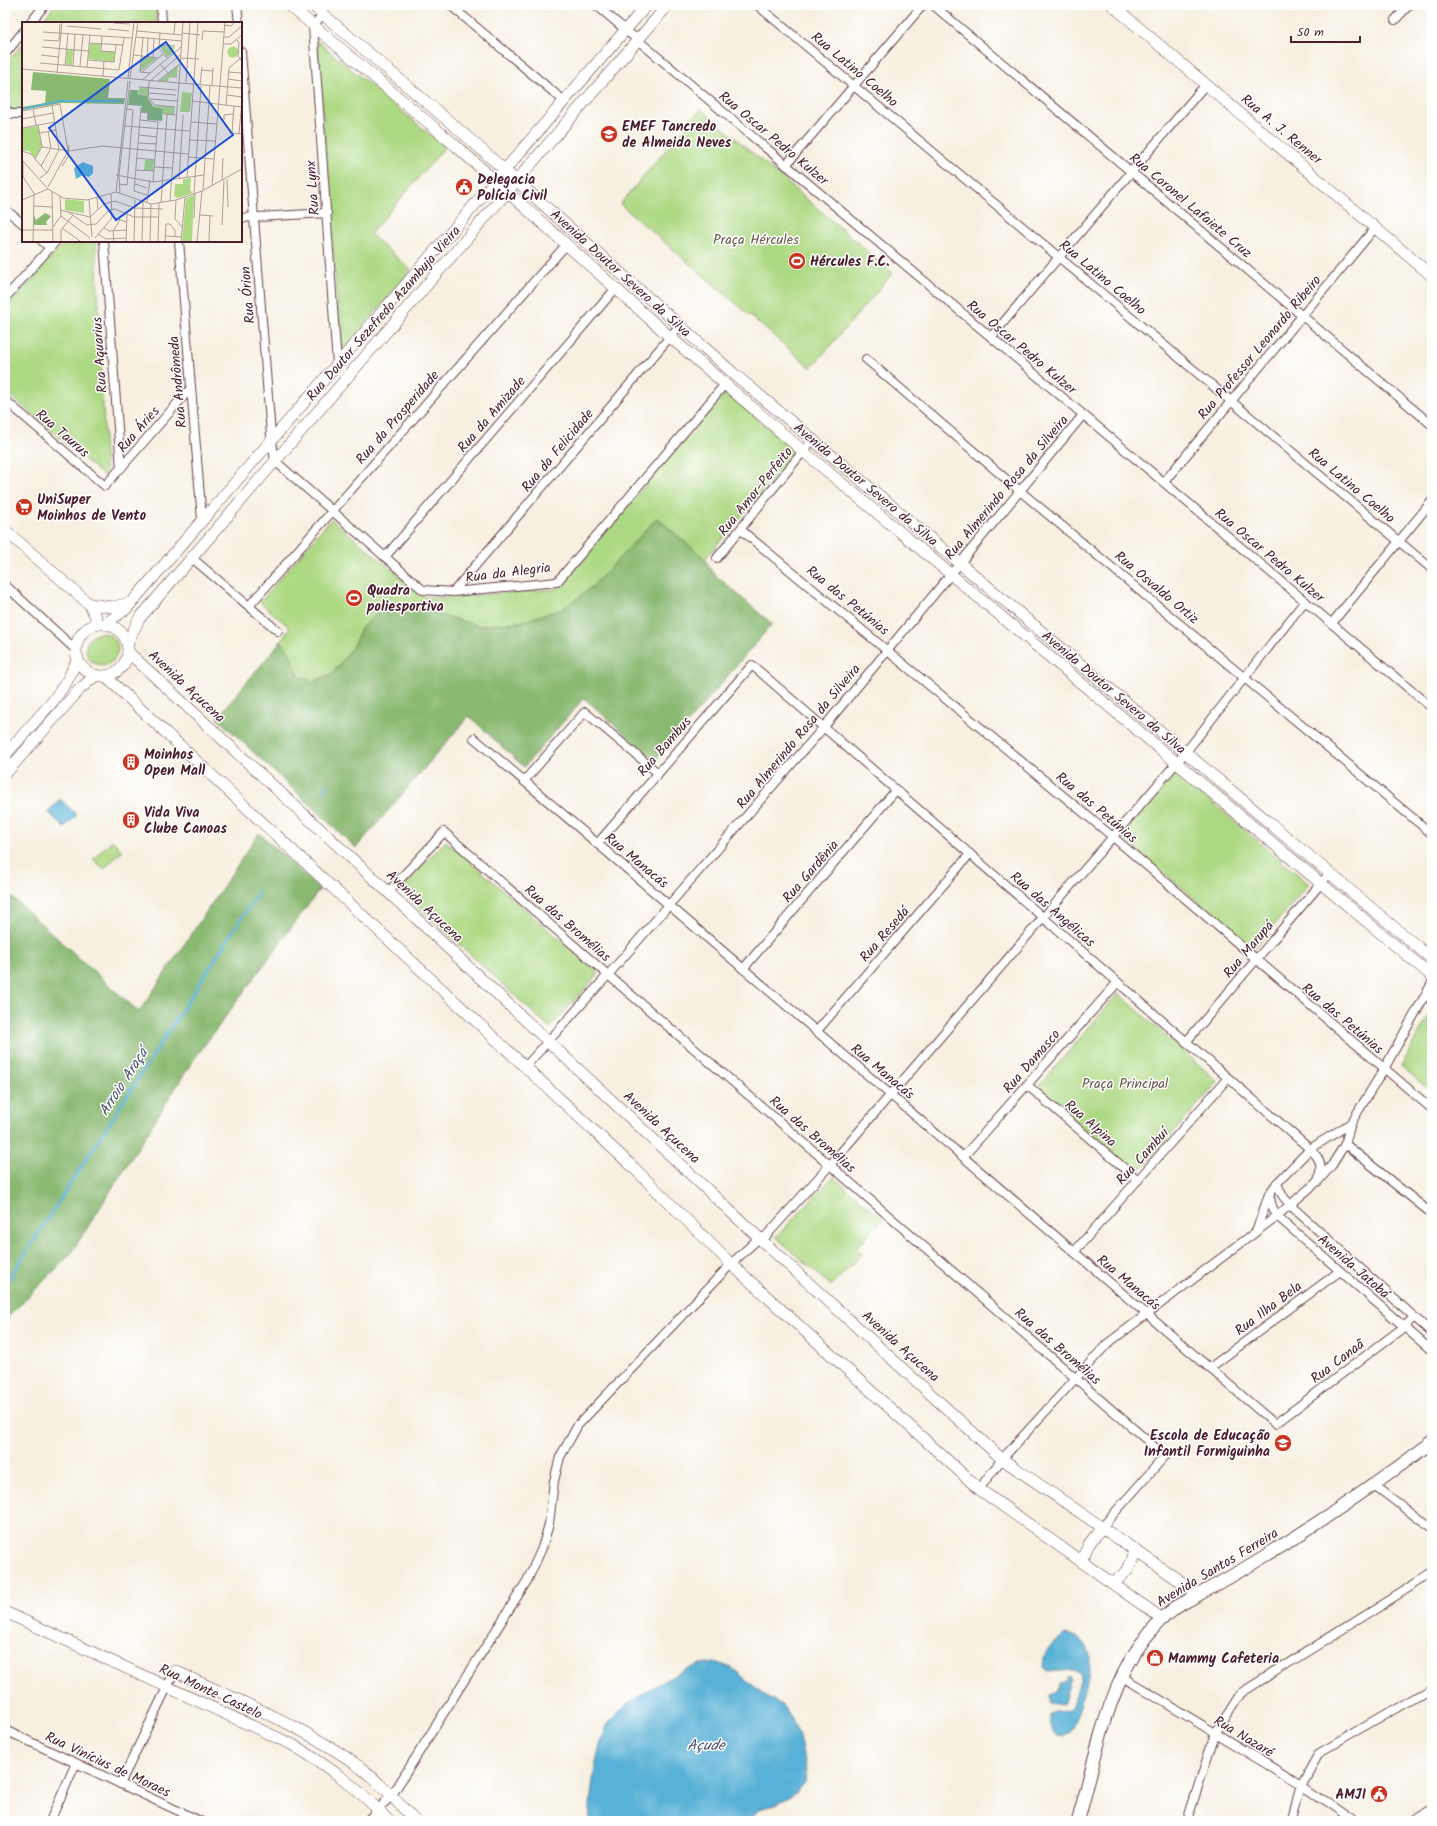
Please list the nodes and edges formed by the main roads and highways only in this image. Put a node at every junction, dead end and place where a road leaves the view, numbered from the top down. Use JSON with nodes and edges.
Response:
{"nodes":[{"id":1,"x":289,"y":5,"type":"edge"},
{"id":2,"x":312,"y":5,"type":"edge"},
{"id":3,"x":647,"y":5,"type":"edge"},
{"id":4,"x":668,"y":5,"type":"edge"},
{"id":5,"x":1112,"y":5,"type":"edge"},
{"id":6,"x":466,"y":134,"type":"junction"},
{"id":7,"x":456,"y":146,"type":"junction"},
{"id":8,"x":505,"y":170,"type":"junction"},
{"id":9,"x":496,"y":181,"type":"junction"},
{"id":10,"x":517,"y":181,"type":"junction"},
{"id":11,"x":508,"y":191,"type":"junction"},
{"id":12,"x":432,"y":255,"type":"junction"},
{"id":13,"x":443,"y":266,"type":"junction"},
{"id":14,"x":1432,"y":276,"type":"edge"},
{"id":15,"x":5,"y":530,"type":"edge"},
{"id":16,"x":131,"y":603,"type":"junction"},
{"id":17,"x":89,"y":604,"type":"junction"},
{"id":18,"x":100,"y":625,"type":"junction"},
{"id":19,"x":128,"y":648,"type":"junction"},
{"id":20,"x":77,"y":654,"type":"junction"},
{"id":21,"x":101,"y":675,"type":"junction"},
{"id":22,"x":5,"y":755,"type":"edge"},
{"id":23,"x":5,"y":774,"type":"edge"},
{"id":24,"x":1432,"y":959,"type":"edge"},
{"id":25,"x":1432,"y":976,"type":"edge"},
{"id":26,"x":1432,"y":1442,"type":"edge"},
{"id":27,"x":1102,"y":1527,"type":"junction"},
{"id":28,"x":1134,"y":1549,"type":"junction"},
{"id":29,"x":1081,"y":1561,"type":"junction"},
{"id":30,"x":1113,"y":1584,"type":"junction"},
{"id":31,"x":1199,"y":1594,"type":"junction"},
{"id":32,"x":5,"y":1612,"type":"edge"},
{"id":33,"x":1161,"y":1618,"type":"junction"},
{"id":34,"x":175,"y":1671,"type":"road end"},
{"id":35,"x":389,"y":1821,"type":"edge"},
{"id":36,"x":416,"y":1821,"type":"edge"},
{"id":37,"x":1078,"y":1821,"type":"edge"}],
"edges":[{"from":1,"to":7,"type":"main road","name":"Avenida Doutor Severo da Silva"},
{"from":2,"to":6,"type":"main road","name":"Avenida Doutor Severo da Silva"},
{"from":3,"to":8,"type":"main road","name":"Rua Doutor Sezefredo Azambuja Vieira"},
{"from":4,"to":10,"type":"main road","name":"Rua Doutor Sezefredo Azambuja Vieira"},
{"from":5,"to":14,"type":"main road","name":"Rua A. J. Renner"},
{"from":6,"to":7,"type":"main road"},
{"from":6,"to":8,"type":"main road","name":"Avenida Doutor Severo da Silva"},
{"from":7,"to":9,"type":"main road","name":"Avenida Doutor Severo da Silva"},
{"from":8,"to":9,"type":"main road","name":"Rua Doutor Sezefredo Azambuja Vieira"},
{"from":8,"to":10,"type":"main road","name":"Avenida Doutor Severo da Silva"},
{"from":9,"to":11,"type":"main road","name":"Avenida Doutor Severo da Silva"},
{"from":9,"to":12,"type":"main road","name":"Rua Doutor Sezefredo Azambuja Vieira"},
{"from":10,"to":11,"type":"main road","name":"Rua Doutor Sezefredo Azambuja Vieira"},
{"from":10,"to":24,"type":"main road","name":"Avenida Doutor Severo da Silva"},
{"from":11,"to":13,"type":"main road","name":"Rua Doutor Sezefredo Azambuja Vieira"},
{"from":11,"to":25,"type":"main road","name":"Avenida Doutor Severo da Silva"},
{"from":12,"to":13,"type":"main road"},
{"from":12,"to":16,"type":"main road","name":"Rua Doutor Sezefredo Azambuja Vieira"},
{"from":13,"to":19,"type":"main road","name":"Rua Doutor Sezefredo Azambuja Vieira"},
{"from":15,"to":17,"type":"main road"},
{"from":16,"to":17,"type":"main road"},
{"from":16,"to":18,"type":"main road","name":"Rua Doutor Sezefredo Azambuja Vieira"},
{"from":17,"to":18,"type":"main road"},
{"from":18,"to":19,"type":"main road"},
{"from":18,"to":20,"type":"main road"},
{"from":19,"to":21,"type":"main road"},
{"from":19,"to":27,"type":"main road","name":"Avenida Açucena"},
{"from":20,"to":21,"type":"main road"},
{"from":20,"to":22,"type":"main road"},
{"from":21,"to":23,"type":"main road"},
{"from":21,"to":29,"type":"main road"},
{"from":26,"to":31,"type":"main road","name":"Avenida Santos Ferreira"},
{"from":27,"to":28,"type":"main road","name":"Avenida Açucena"},
{"from":27,"to":29,"type":"main road"},
{"from":28,"to":30,"type":"main road"},
{"from":28,"to":31,"type":"main road","name":"Avenida Açucena"},
{"from":29,"to":30,"type":"main road"},
{"from":30,"to":33,"type":"main road"},
{"from":31,"to":33,"type":"main road","name":"Avenida Santos Ferreira"},
{"from":32,"to":35,"type":"main road","name":"Rua Monte Castelo"},
{"from":33,"to":37,"type":"main road","name":"Avenida Santos Ferreira"},
{"from":34,"to":36,"type":"main road","name":"Rua Monte Castelo"}]}
